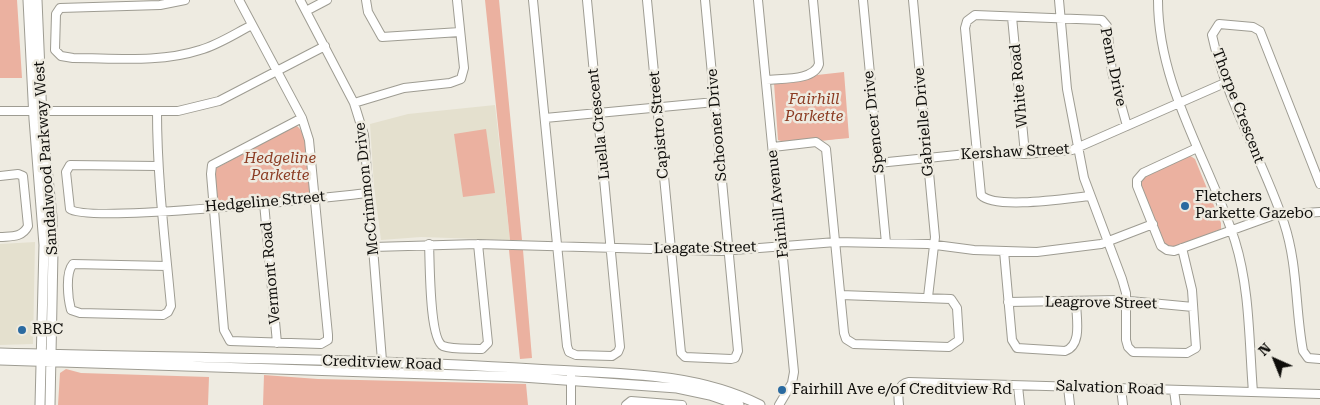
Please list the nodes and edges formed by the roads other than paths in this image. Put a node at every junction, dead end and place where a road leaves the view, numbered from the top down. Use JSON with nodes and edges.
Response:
{"nodes":[{"id":1,"x":28,"y":0,"type":"edge"},
{"id":2,"x":37,"y":0,"type":"edge"},
{"id":3,"x":185,"y":0,"type":"edge"},
{"id":4,"x":239,"y":0,"type":"edge"},
{"id":5,"x":300,"y":0,"type":"edge"},
{"id":6,"x":327,"y":0,"type":"edge"},
{"id":7,"x":366,"y":0,"type":"edge"},
{"id":8,"x":457,"y":0,"type":"edge"},
{"id":9,"x":534,"y":0,"type":"edge"},
{"id":10,"x":587,"y":0,"type":"edge"},
{"id":11,"x":647,"y":0,"type":"edge"},
{"id":12,"x":705,"y":0,"type":"edge"},
{"id":13,"x":758,"y":0,"type":"edge"},
{"id":14,"x":813,"y":0,"type":"edge"},
{"id":15,"x":863,"y":0,"type":"edge"},
{"id":16,"x":913,"y":0,"type":"edge"},
{"id":17,"x":1059,"y":0,"type":"edge"},
{"id":18,"x":1158,"y":0,"type":"edge"},
{"id":19,"x":306,"y":11,"type":"junction"},
{"id":20,"x":1012,"y":17,"type":"junction"},
{"id":21,"x":1060,"y":18,"type":"junction"},
{"id":22,"x":252,"y":25,"type":"junction"},
{"id":23,"x":460,"y":32,"type":"junction"},
{"id":24,"x":325,"y":46,"type":"junction"},
{"id":25,"x":277,"y":70,"type":"junction"},
{"id":26,"x":766,"y":80,"type":"junction"},
{"id":27,"x":1227,"y":82,"type":"junction"},
{"id":28,"x":715,"y":102,"type":"junction"},
{"id":29,"x":1179,"y":102,"type":"junction"},
{"id":30,"x":354,"y":103,"type":"junction"},
{"id":31,"x":657,"y":107,"type":"junction"},
{"id":32,"x":0,"y":111,"type":"edge"},
{"id":33,"x":38,"y":111,"type":"junction"},
{"id":34,"x":157,"y":111,"type":"junction"},
{"id":35,"x":598,"y":113,"type":"junction"},
{"id":36,"x":302,"y":118,"type":"junction"},
{"id":37,"x":545,"y":118,"type":"junction"},
{"id":38,"x":1127,"y":126,"type":"junction"},
{"id":39,"x":772,"y":147,"type":"junction"},
{"id":40,"x":1078,"y":148,"type":"junction"},
{"id":41,"x":1197,"y":148,"type":"junction"},
{"id":42,"x":977,"y":153,"type":"junction"},
{"id":43,"x":1025,"y":154,"type":"junction"},
{"id":44,"x":928,"y":158,"type":"junction"},
{"id":45,"x":878,"y":163,"type":"junction"},
{"id":46,"x":157,"y":166,"type":"junction"},
{"id":47,"x":0,"y":176,"type":"edge"},
{"id":48,"x":1320,"y":184,"type":"edge"},
{"id":49,"x":369,"y":193,"type":"junction"},
{"id":50,"x":1090,"y":196,"type":"junction"},
{"id":51,"x":315,"y":198,"type":"junction"},
{"id":52,"x":264,"y":202,"type":"junction"},
{"id":53,"x":214,"y":207,"type":"junction"},
{"id":54,"x":162,"y":211,"type":"junction"},
{"id":55,"x":1320,"y":212,"type":"edge"},
{"id":56,"x":1280,"y":214,"type":"junction"},
{"id":57,"x":1152,"y":224,"type":"junction"},
{"id":58,"x":1230,"y":229,"type":"junction"},
{"id":59,"x":0,"y":237,"type":"edge"},
{"id":60,"x":836,"y":242,"type":"junction"},
{"id":61,"x":1108,"y":242,"type":"junction"},
{"id":62,"x":886,"y":243,"type":"junction"},
{"id":63,"x":429,"y":244,"type":"junction"},
{"id":64,"x":478,"y":244,"type":"junction"},
{"id":65,"x":44,"y":245,"type":"junction"},
{"id":66,"x":935,"y":245,"type":"junction"},
{"id":67,"x":557,"y":246,"type":"junction"},
{"id":68,"x":782,"y":246,"type":"junction"},
{"id":69,"x":373,"y":247,"type":"junction"},
{"id":70,"x":611,"y":248,"type":"junction"},
{"id":71,"x":1182,"y":248,"type":"junction"},
{"id":72,"x":671,"y":250,"type":"junction"},
{"id":73,"x":729,"y":250,"type":"junction"},
{"id":74,"x":54,"y":251,"type":"junction"},
{"id":75,"x":1004,"y":252,"type":"junction"},
{"id":76,"x":167,"y":266,"type":"junction"},
{"id":77,"x":841,"y":295,"type":"junction"},
{"id":78,"x":928,"y":297,"type":"junction"},
{"id":79,"x":1076,"y":301,"type":"junction"},
{"id":80,"x":1126,"y":301,"type":"junction"},
{"id":81,"x":1008,"y":302,"type":"junction"},
{"id":82,"x":1193,"y":307,"type":"junction"},
{"id":83,"x":277,"y":343,"type":"junction"},
{"id":84,"x":0,"y":353,"type":"edge"},
{"id":85,"x":40,"y":358,"type":"junction"},
{"id":86,"x":50,"y":358,"type":"junction"},
{"id":87,"x":1320,"y":359,"type":"edge"},
{"id":88,"x":0,"y":360,"type":"edge"},
{"id":89,"x":383,"y":362,"type":"junction"},
{"id":90,"x":383,"y":373,"type":"junction"},
{"id":91,"x":570,"y":376,"type":"junction"},
{"id":92,"x":1018,"y":386,"type":"junction"},
{"id":93,"x":1068,"y":387,"type":"junction"},
{"id":94,"x":1121,"y":388,"type":"junction"},
{"id":95,"x":1174,"y":390,"type":"junction"},
{"id":96,"x":1253,"y":392,"type":"junction"},
{"id":97,"x":1320,"y":394,"type":"edge"},
{"id":98,"x":40,"y":405,"type":"edge"},
{"id":99,"x":50,"y":405,"type":"edge"},
{"id":100,"x":571,"y":405,"type":"edge"},
{"id":101,"x":626,"y":405,"type":"edge"},
{"id":102,"x":682,"y":405,"type":"edge"},
{"id":103,"x":739,"y":405,"type":"edge"},
{"id":104,"x":760,"y":405,"type":"edge"},
{"id":105,"x":779,"y":405,"type":"edge"},
{"id":106,"x":899,"y":405,"type":"edge"},
{"id":107,"x":1020,"y":405,"type":"edge"},
{"id":108,"x":1070,"y":405,"type":"edge"},
{"id":109,"x":1123,"y":405,"type":"edge"},
{"id":110,"x":1176,"y":405,"type":"edge"}],
"edges":[{"from":1,"to":33,"type":"main road","name":"Sandalwood Parkway West"},
{"from":2,"to":33,"type":"main road","name":"Sandalwood Parkway West"},
{"from":3,"to":22,"type":"street"},
{"from":4,"to":22,"type":"street"},
{"from":5,"to":19,"type":"street","name":"McCrimmon Drive"},
{"from":6,"to":19,"type":"street"},
{"from":7,"to":23,"type":"street"},
{"from":8,"to":23,"type":"street"},
{"from":9,"to":37,"type":"street"},
{"from":10,"to":35,"type":"street","name":"Luella Crescent"},
{"from":11,"to":31,"type":"street","name":"Capistro Street"},
{"from":12,"to":28,"type":"street","name":"Schooner Drive"},
{"from":13,"to":26,"type":"street","name":"Fairhill Avenue"},
{"from":14,"to":26,"type":"street"},
{"from":15,"to":45,"type":"street","name":"Spencer Drive"},
{"from":16,"to":44,"type":"street","name":"Gabrielle Drive"},
{"from":17,"to":21,"type":"street"},
{"from":18,"to":29,"type":"street"},
{"from":19,"to":24,"type":"street","name":"McCrimmon Drive"},
{"from":20,"to":21,"type":"street"},
{"from":20,"to":42,"type":"street"},
{"from":20,"to":43,"type":"street","name":"White Road"},
{"from":21,"to":38,"type":"street","name":"Penn Drive"},
{"from":21,"to":40,"type":"street"},
{"from":22,"to":25,"type":"street"},
{"from":23,"to":30,"type":"street"},
{"from":24,"to":25,"type":"street"},
{"from":24,"to":30,"type":"street","name":"McCrimmon Drive"},
{"from":25,"to":34,"type":"street"},
{"from":25,"to":36,"type":"street"},
{"from":26,"to":39,"type":"street","name":"Fairhill Avenue"},
{"from":27,"to":29,"type":"street","name":"Kershaw Street"},
{"from":27,"to":48,"type":"street","name":"Thorpe Crescent"},
{"from":27,"to":56,"type":"street","name":"Thorpe Crescent"},
{"from":28,"to":31,"type":"street"},
{"from":28,"to":73,"type":"street","name":"Schooner Drive"},
{"from":29,"to":38,"type":"street","name":"Kershaw Street"},
{"from":29,"to":41,"type":"street"},
{"from":30,"to":49,"type":"street","name":"McCrimmon Drive"},
{"from":31,"to":35,"type":"street"},
{"from":31,"to":72,"type":"street","name":"Capistro Street"},
{"from":32,"to":33,"type":"street"},
{"from":33,"to":34,"type":"street"},
{"from":33,"to":65,"type":"main road","name":"Sandalwood Parkway West"},
{"from":33,"to":74,"type":"main road","name":"Sandalwood Parkway West"},
{"from":34,"to":46,"type":"street"},
{"from":35,"to":37,"type":"street"},
{"from":35,"to":70,"type":"street","name":"Luella Crescent"},
{"from":36,"to":51,"type":"street"},
{"from":36,"to":53,"type":"street"},
{"from":37,"to":67,"type":"street"},
{"from":38,"to":40,"type":"street","name":"Kershaw Street"},
{"from":39,"to":60,"type":"street"},
{"from":39,"to":68,"type":"street","name":"Fairhill Avenue"},
{"from":40,"to":43,"type":"street","name":"Kershaw Street"},
{"from":40,"to":50,"type":"street"},
{"from":41,"to":57,"type":"street"},
{"from":41,"to":58,"type":"street"},
{"from":42,"to":43,"type":"street","name":"Kershaw Street"},
{"from":42,"to":44,"type":"street","name":"Kershaw Street"},
{"from":42,"to":50,"type":"street"},
{"from":44,"to":45,"type":"street","name":"Kershaw Street"},
{"from":44,"to":66,"type":"street","name":"Gabrielle Drive"},
{"from":45,"to":62,"type":"street","name":"Spencer Drive"},
{"from":46,"to":54,"type":"street"},
{"from":46,"to":54,"type":"street","name":"Hedgeline Street"},
{"from":47,"to":59,"type":"street"},
{"from":49,"to":51,"type":"street","name":"Hedgeline Street"},
{"from":49,"to":69,"type":"street","name":"McCrimmon Drive"},
{"from":50,"to":61,"type":"street"},
{"from":51,"to":52,"type":"street","name":"Hedgeline Street"},
{"from":51,"to":83,"type":"street"},
{"from":52,"to":53,"type":"street","name":"Hedgeline Street"},
{"from":52,"to":83,"type":"street","name":"Vermont Road"},
{"from":53,"to":54,"type":"street","name":"Hedgeline Street"},
{"from":53,"to":83,"type":"street"},
{"from":54,"to":76,"type":"street"},
{"from":55,"to":56,"type":"street"},
{"from":56,"to":58,"type":"street"},
{"from":56,"to":87,"type":"street","name":"Thorpe Crescent"},
{"from":57,"to":61,"type":"street","name":"Leagate Street"},
{"from":57,"to":71,"type":"street"},
{"from":58,"to":71,"type":"street"},
{"from":58,"to":96,"type":"street"},
{"from":60,"to":62,"type":"street","name":"Leagate Street"},
{"from":60,"to":68,"type":"street","name":"Leagate Street"},
{"from":60,"to":77,"type":"street"},
{"from":61,"to":75,"type":"street","name":"Leagate Street"},
{"from":61,"to":80,"type":"street"},
{"from":62,"to":66,"type":"street","name":"Leagate Street"},
{"from":63,"to":64,"type":"street","name":"Leagate Street"},
{"from":63,"to":64,"type":"street"},
{"from":63,"to":69,"type":"street","name":"Leagate Street"},
{"from":64,"to":67,"type":"street","name":"Leagate Street"},
{"from":65,"to":74,"type":"main road"},
{"from":65,"to":85,"type":"main road","name":"Sandalwood Parkway West"},
{"from":66,"to":75,"type":"street","name":"Leagate Street"},
{"from":66,"to":78,"type":"street","name":"Gabrielle Drive"},
{"from":67,"to":70,"type":"street","name":"Leagate Street"},
{"from":67,"to":70,"type":"street","name":"Luella Crescent"},
{"from":68,"to":73,"type":"street","name":"Leagate Street"},
{"from":68,"to":105,"type":"street","name":"Fairhill Avenue"},
{"from":69,"to":89,"type":"street","name":"McCrimmon Drive"},
{"from":70,"to":72,"type":"street","name":"Leagate Street"},
{"from":71,"to":82,"type":"street"},
{"from":72,"to":73,"type":"street","name":"Leagate Street"},
{"from":72,"to":73,"type":"street","name":"Schooner Drive"},
{"from":74,"to":86,"type":"main road","name":"Sandalwood Parkway West"},
{"from":75,"to":81,"type":"street"},
{"from":76,"to":76,"type":"street"},
{"from":77,"to":78,"type":"street"},
{"from":77,"to":78,"type":"street"},
{"from":79,"to":80,"type":"street","name":"Leagrove Street"},
{"from":79,"to":81,"type":"street","name":"Leagrove Street"},
{"from":79,"to":81,"type":"street"},
{"from":80,"to":82,"type":"street","name":"Leagrove Street"},
{"from":80,"to":82,"type":"street"},
{"from":84,"to":85,"type":"main road","name":"Creditview Road"},
{"from":85,"to":86,"type":"main road","name":"Creditview Road"},
{"from":85,"to":88,"type":"main road","name":"Creditview Road"},
{"from":85,"to":98,"type":"main road","name":"Sandalwood Parkway West"},
{"from":86,"to":89,"type":"main road","name":"Creditview Road"},
{"from":86,"to":90,"type":"main road","name":"Creditview Road"},
{"from":86,"to":99,"type":"main road","name":"Sandalwood Parkway West"},
{"from":89,"to":90,"type":"street","name":"McCrimmon Drive"},
{"from":89,"to":91,"type":"main road","name":"Creditview Road"},
{"from":90,"to":91,"type":"main road","name":"Creditview Road"},
{"from":91,"to":100,"type":"street"},
{"from":91,"to":103,"type":"main road","name":"Creditview Road"},
{"from":91,"to":104,"type":"main road","name":"Creditview Road"},
{"from":92,"to":93,"type":"street","name":"Salvation Road"},
{"from":92,"to":106,"type":"street","name":"Salvation Road"},
{"from":92,"to":107,"type":"street"},
{"from":93,"to":94,"type":"street","name":"Salvation Road"},
{"from":93,"to":108,"type":"street"},
{"from":94,"to":95,"type":"street","name":"Salvation Road"},
{"from":94,"to":109,"type":"street"},
{"from":95,"to":96,"type":"street","name":"Salvation Road"},
{"from":95,"to":110,"type":"street"},
{"from":96,"to":97,"type":"street","name":"Salvation Road"},
{"from":101,"to":102,"type":"street"}]}
